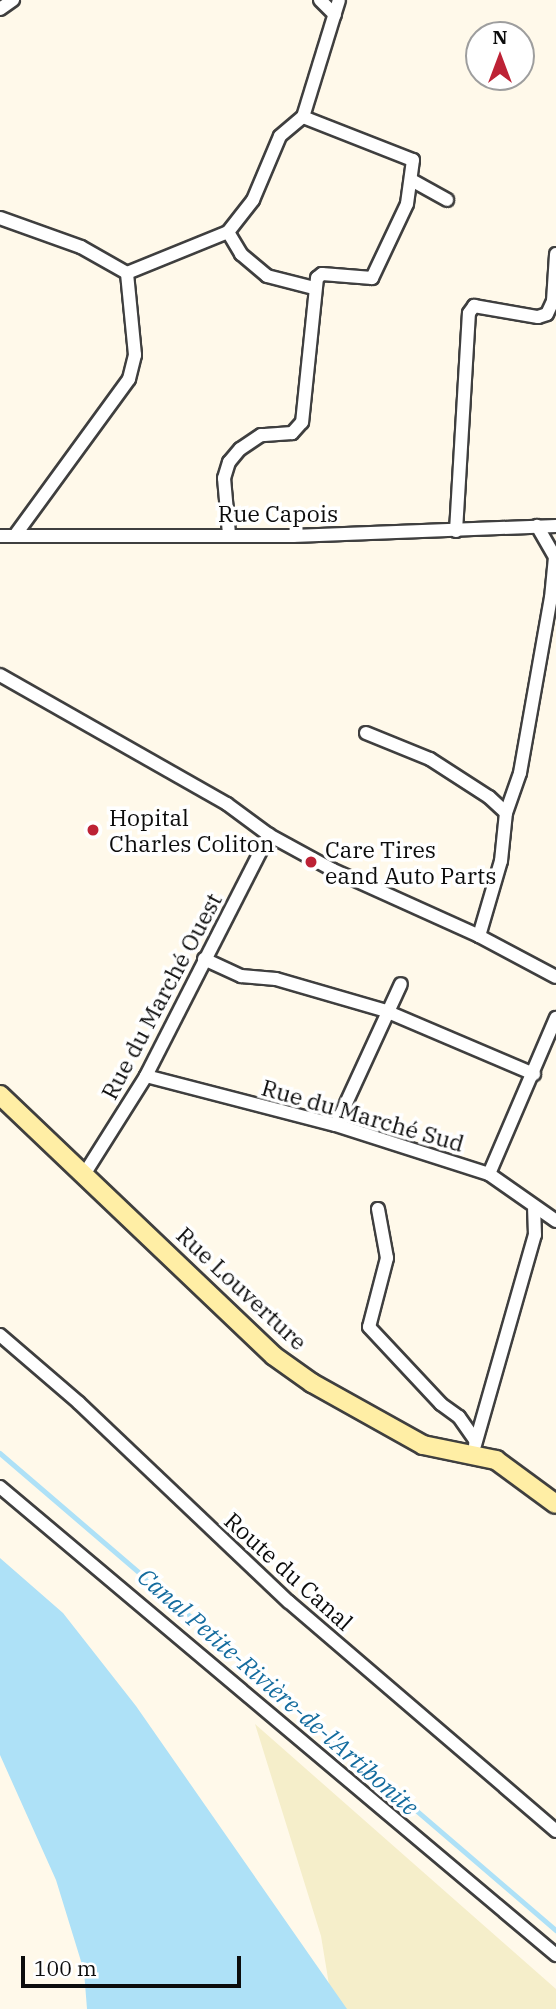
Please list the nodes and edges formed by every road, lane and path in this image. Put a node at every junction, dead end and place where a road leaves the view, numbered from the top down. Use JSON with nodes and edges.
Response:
{"nodes":[{"id":1,"x":13,"y":0,"type":"edge"},
{"id":2,"x":320,"y":0,"type":"edge"},
{"id":3,"x":339,"y":0,"type":"edge"},
{"id":4,"x":0,"y":9,"type":"edge"},
{"id":5,"x":335,"y":15,"type":"junction"},
{"id":6,"x":303,"y":117,"type":"junction"},
{"id":7,"x":412,"y":181,"type":"junction"},
{"id":8,"x":447,"y":200,"type":"dead end"},
{"id":9,"x":0,"y":218,"type":"edge"},
{"id":10,"x":228,"y":232,"type":"junction"},
{"id":11,"x":556,"y":254,"type":"edge"},
{"id":12,"x":127,"y":273,"type":"junction"},
{"id":13,"x":314,"y":288,"type":"junction"},
{"id":14,"x":537,"y":526,"type":"junction"},
{"id":15,"x":556,"y":526,"type":"edge"},
{"id":16,"x":456,"y":531,"type":"junction"},
{"id":17,"x":16,"y":534,"type":"junction"},
{"id":18,"x":229,"y":534,"type":"junction"},
{"id":19,"x":0,"y":536,"type":"edge"},
{"id":20,"x":0,"y":675,"type":"edge"},
{"id":21,"x":366,"y":733,"type":"dead end"},
{"id":22,"x":506,"y":813,"type":"junction"},
{"id":23,"x":269,"y":835,"type":"junction"},
{"id":24,"x":479,"y":936,"type":"junction"},
{"id":25,"x":204,"y":959,"type":"junction"},
{"id":26,"x":556,"y":976,"type":"edge"},
{"id":27,"x":401,"y":984,"type":"dead end"},
{"id":28,"x":386,"y":1012,"type":"junction"},
{"id":29,"x":556,"y":1018,"type":"edge"},
{"id":30,"x":534,"y":1074,"type":"junction"},
{"id":31,"x":146,"y":1076,"type":"junction"},
{"id":32,"x":0,"y":1095,"type":"edge"},
{"id":33,"x":336,"y":1125,"type":"junction"},
{"id":34,"x":85,"y":1173,"type":"junction"},
{"id":35,"x":489,"y":1174,"type":"junction"},
{"id":36,"x":377,"y":1209,"type":"dead end"},
{"id":37,"x":534,"y":1209,"type":"junction"},
{"id":38,"x":556,"y":1221,"type":"edge"},
{"id":39,"x":0,"y":1335,"type":"edge"},
{"id":40,"x":474,"y":1448,"type":"junction"},
{"id":41,"x":0,"y":1487,"type":"edge"},
{"id":42,"x":556,"y":1504,"type":"edge"},
{"id":43,"x":556,"y":1831,"type":"edge"},
{"id":44,"x":556,"y":1955,"type":"edge"}],
"edges":[{"from":1,"to":4,"type":"street"},
{"from":2,"to":5,"type":"street"},
{"from":3,"to":5,"type":"street"},
{"from":5,"to":6,"type":"street"},
{"from":6,"to":7,"type":"street"},
{"from":6,"to":10,"type":"street"},
{"from":7,"to":8,"type":"street"},
{"from":7,"to":13,"type":"street"},
{"from":9,"to":12,"type":"street"},
{"from":10,"to":12,"type":"street"},
{"from":10,"to":13,"type":"street"},
{"from":11,"to":16,"type":"street"},
{"from":12,"to":17,"type":"street"},
{"from":13,"to":18,"type":"street"},
{"from":14,"to":15,"type":"street","name":"Rue Capois"},
{"from":14,"to":16,"type":"street","name":"Rue Capois"},
{"from":14,"to":22,"type":"street"},
{"from":16,"to":18,"type":"street","name":"Rue Capois"},
{"from":17,"to":18,"type":"street","name":"Rue Capois"},
{"from":17,"to":19,"type":"street","name":"Rue Capois"},
{"from":20,"to":23,"type":"street"},
{"from":21,"to":22,"type":"street"},
{"from":22,"to":24,"type":"street"},
{"from":23,"to":24,"type":"street"},
{"from":23,"to":25,"type":"street","name":"Rue du Marché Ouest"},
{"from":24,"to":26,"type":"street"},
{"from":25,"to":28,"type":"street"},
{"from":25,"to":31,"type":"street","name":"Rue du Marché Ouest"},
{"from":27,"to":28,"type":"street"},
{"from":28,"to":30,"type":"street"},
{"from":28,"to":33,"type":"street"},
{"from":29,"to":30,"type":"street"},
{"from":30,"to":35,"type":"street"},
{"from":31,"to":33,"type":"street","name":"Rue du Marché Sud"},
{"from":31,"to":34,"type":"street","name":"Rue du Marché Ouest"},
{"from":32,"to":34,"type":"main road","name":"Rue Louverture"},
{"from":33,"to":35,"type":"street","name":"Rue du Marché Sud"},
{"from":34,"to":40,"type":"main road","name":"Rue Louverture"},
{"from":35,"to":37,"type":"street","name":"Rue du Marché Sud"},
{"from":36,"to":40,"type":"street"},
{"from":37,"to":38,"type":"street","name":"Rue du Marché Sud"},
{"from":37,"to":40,"type":"street"},
{"from":39,"to":43,"type":"street","name":"Route du Canal"},
{"from":40,"to":42,"type":"main road","name":"Rue Louverture"},
{"from":41,"to":44,"type":"street"}]}
